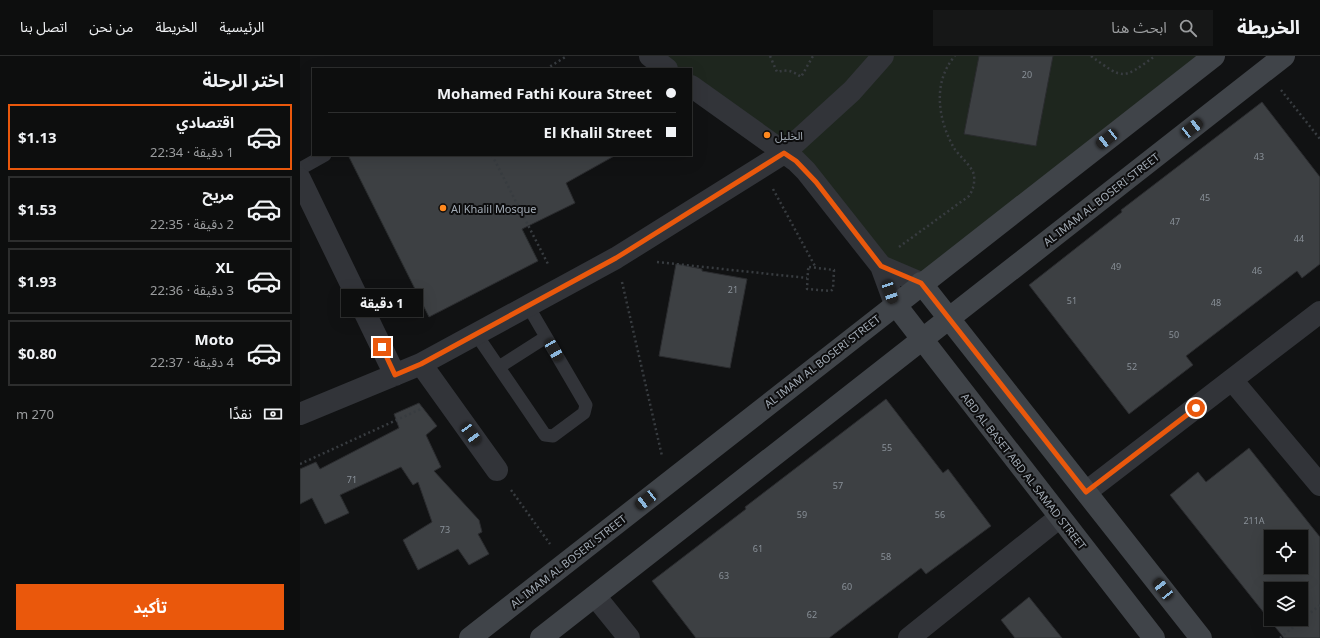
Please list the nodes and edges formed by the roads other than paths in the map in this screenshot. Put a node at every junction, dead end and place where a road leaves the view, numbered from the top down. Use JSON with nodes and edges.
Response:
{"nodes":[{"id":1,"x":650,"y":56,"type":"edge"},
{"id":2,"x":883,"y":56,"type":"edge"},
{"id":3,"x":1214,"y":56,"type":"edge"},
{"id":4,"x":1284,"y":56,"type":"edge"},
{"id":5,"x":666,"y":68,"type":"edge"},
{"id":6,"x":692,"y":87,"type":"edge"},
{"id":7,"x":784,"y":153,"type":"junction"},
{"id":8,"x":323,"y":156,"type":"edge"},
{"id":9,"x":300,"y":169,"type":"edge"},
{"id":10,"x":300,"y":179,"type":"edge"},
{"id":11,"x":880,"y":264,"type":"junction"},
{"id":12,"x":921,"y":283,"type":"junction"},
{"id":13,"x":895,"y":304,"type":"junction"},
{"id":14,"x":528,"y":306,"type":"junction"},
{"id":15,"x":1320,"y":312,"type":"edge"},
{"id":16,"x":949,"y":318,"type":"junction"},
{"id":17,"x":476,"y":334,"type":"junction"},
{"id":18,"x":546,"y":337,"type":"junction"},
{"id":19,"x":922,"y":339,"type":"junction"},
{"id":20,"x":421,"y":364,"type":"junction"},
{"id":21,"x":499,"y":367,"type":"junction"},
{"id":22,"x":395,"y":375,"type":"junction"},
{"id":23,"x":1232,"y":380,"type":"junction"},
{"id":24,"x":300,"y":414,"type":"edge"},
{"id":25,"x":497,"y":470,"type":"road end"},
{"id":26,"x":1320,"y":485,"type":"edge"},
{"id":27,"x":1086,"y":492,"type":"junction"},
{"id":28,"x":1060,"y":517,"type":"junction"},
{"id":29,"x":595,"y":596,"type":"junction"},
{"id":30,"x":470,"y":638,"type":"edge"},
{"id":31,"x":541,"y":638,"type":"edge"},
{"id":32,"x":629,"y":638,"type":"edge"},
{"id":33,"x":909,"y":638,"type":"edge"},
{"id":34,"x":1154,"y":638,"type":"edge"},
{"id":35,"x":1201,"y":638,"type":"edge"}],
"edges":[{"from":1,"to":5,"type":"street"},
{"from":2,"to":7,"type":"street"},
{"from":3,"to":12,"type":"street","name":"AL IMAM AL BOSERI STREET"},
{"from":4,"to":16,"type":"street","name":"AL IMAM AL BOSERI STREET"},
{"from":6,"to":7,"type":"street"},
{"from":7,"to":11,"type":"street"},
{"from":7,"to":14,"type":"street"},
{"from":8,"to":9,"type":"lane"},
{"from":10,"to":22,"type":"street"},
{"from":11,"to":12,"type":"street"},
{"from":11,"to":13,"type":"street"},
{"from":12,"to":13,"type":"street","name":"AL IMAM AL BOSERI STREET"},
{"from":12,"to":16,"type":"street"},
{"from":13,"to":19,"type":"street","name":"ABD AL BASET ABD AL SAMAD STREET"},
{"from":13,"to":30,"type":"street","name":"AL IMAM AL BOSERI STREET"},
{"from":14,"to":17,"type":"street"},
{"from":14,"to":18,"type":"lane"},
{"from":15,"to":23,"type":"street"},
{"from":16,"to":19,"type":"street","name":"AL IMAM AL BOSERI STREET"},
{"from":16,"to":27,"type":"street"},
{"from":17,"to":20,"type":"street"},
{"from":17,"to":21,"type":"lane"},
{"from":18,"to":21,"type":"lane"},
{"from":18,"to":21,"type":"lane"},
{"from":19,"to":28,"type":"street","name":"ABD AL BASET ABD AL SAMAD STREET"},
{"from":19,"to":29,"type":"street","name":"AL IMAM AL BOSERI STREET"},
{"from":20,"to":22,"type":"street"},
{"from":20,"to":25,"type":"street"},
{"from":22,"to":24,"type":"street"},
{"from":23,"to":26,"type":"street"},
{"from":23,"to":27,"type":"street"},
{"from":27,"to":35,"type":"street"},
{"from":28,"to":33,"type":"street"},
{"from":28,"to":34,"type":"street","name":"ABD AL BASET ABD AL SAMAD STREET"},
{"from":29,"to":31,"type":"street","name":"AL IMAM AL BOSERI STREET"},
{"from":29,"to":32,"type":"street"}]}
